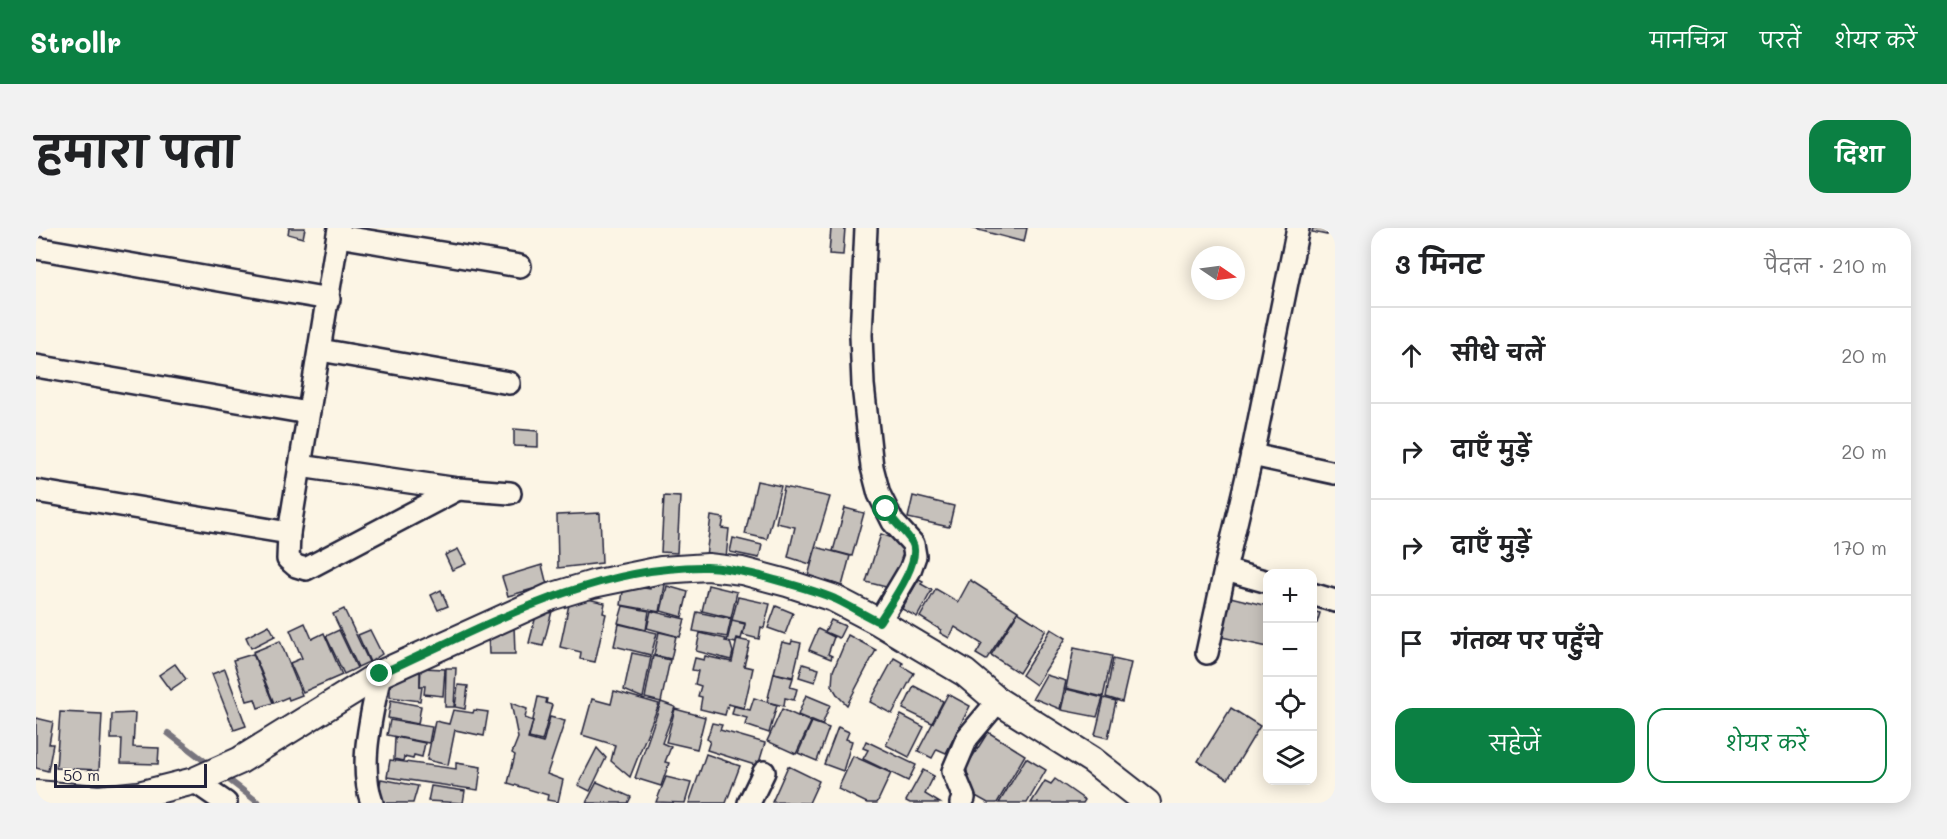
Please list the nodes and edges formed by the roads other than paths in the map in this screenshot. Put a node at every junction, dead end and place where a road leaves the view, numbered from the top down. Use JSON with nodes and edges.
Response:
{"nodes":[{"id":1,"x":866,"y":228,"type":"edge"},
{"id":2,"x":1298,"y":228,"type":"edge"},
{"id":3,"x":339,"y":232,"type":"edge"},
{"id":4,"x":36,"y":248,"type":"edge"},
{"id":5,"x":520,"y":266,"type":"dead end"},
{"id":6,"x":329,"y":299,"type":"junction"},
{"id":7,"x":320,"y":350,"type":"junction"},
{"id":8,"x":36,"y":366,"type":"edge"},
{"id":9,"x":509,"y":382,"type":"dead end"},
{"id":10,"x":308,"y":412,"type":"junction"},
{"id":11,"x":1252,"y":455,"type":"junction"},
{"id":12,"x":300,"y":466,"type":"junction"},
{"id":13,"x":1335,"y":472,"type":"edge"},
{"id":14,"x":458,"y":489,"type":"junction"},
{"id":15,"x":36,"y":491,"type":"edge"},
{"id":16,"x":510,"y":493,"type":"dead end"},
{"id":17,"x":289,"y":533,"type":"junction"},
{"id":18,"x":1225,"y":570,"type":"junction"},
{"id":19,"x":1263,"y":581,"type":"edge"},
{"id":20,"x":1317,"y":596,"type":"edge"},
{"id":21,"x":1335,"y":601,"type":"edge"},
{"id":22,"x":879,"y":622,"type":"junction"},
{"id":23,"x":1208,"y":653,"type":"dead end"},
{"id":24,"x":380,"y":674,"type":"junction"},
{"id":25,"x":998,"y":701,"type":"junction"},
{"id":26,"x":764,"y":772,"type":"dead end"},
{"id":27,"x":202,"y":778,"type":"junction"},
{"id":28,"x":36,"y":794,"type":"edge"},
{"id":29,"x":226,"y":803,"type":"edge"},
{"id":30,"x":372,"y":803,"type":"edge"},
{"id":31,"x":750,"y":803,"type":"edge"},
{"id":32,"x":961,"y":803,"type":"edge"},
{"id":33,"x":1147,"y":803,"type":"edge"}],
"edges":[{"from":1,"to":22,"type":"street"},
{"from":2,"to":11,"type":"street"},
{"from":3,"to":5,"type":"street"},
{"from":3,"to":6,"type":"street"},
{"from":4,"to":6,"type":"street"},
{"from":6,"to":7,"type":"street"},
{"from":7,"to":9,"type":"street"},
{"from":7,"to":10,"type":"street"},
{"from":8,"to":10,"type":"street"},
{"from":10,"to":12,"type":"street"},
{"from":11,"to":13,"type":"street"},
{"from":11,"to":18,"type":"street"},
{"from":12,"to":14,"type":"street"},
{"from":12,"to":17,"type":"street"},
{"from":14,"to":16,"type":"street"},
{"from":14,"to":17,"type":"street"},
{"from":15,"to":17,"type":"street"},
{"from":18,"to":19,"type":"street"},
{"from":18,"to":23,"type":"street"},
{"from":20,"to":21,"type":"street"},
{"from":22,"to":24,"type":"street"},
{"from":22,"to":25,"type":"street"},
{"from":24,"to":27,"type":"street"},
{"from":24,"to":30,"type":"street"},
{"from":25,"to":32,"type":"street"},
{"from":25,"to":33,"type":"street"},
{"from":26,"to":31,"type":"street"},
{"from":27,"to":28,"type":"street"},
{"from":27,"to":29,"type":"street"}]}
